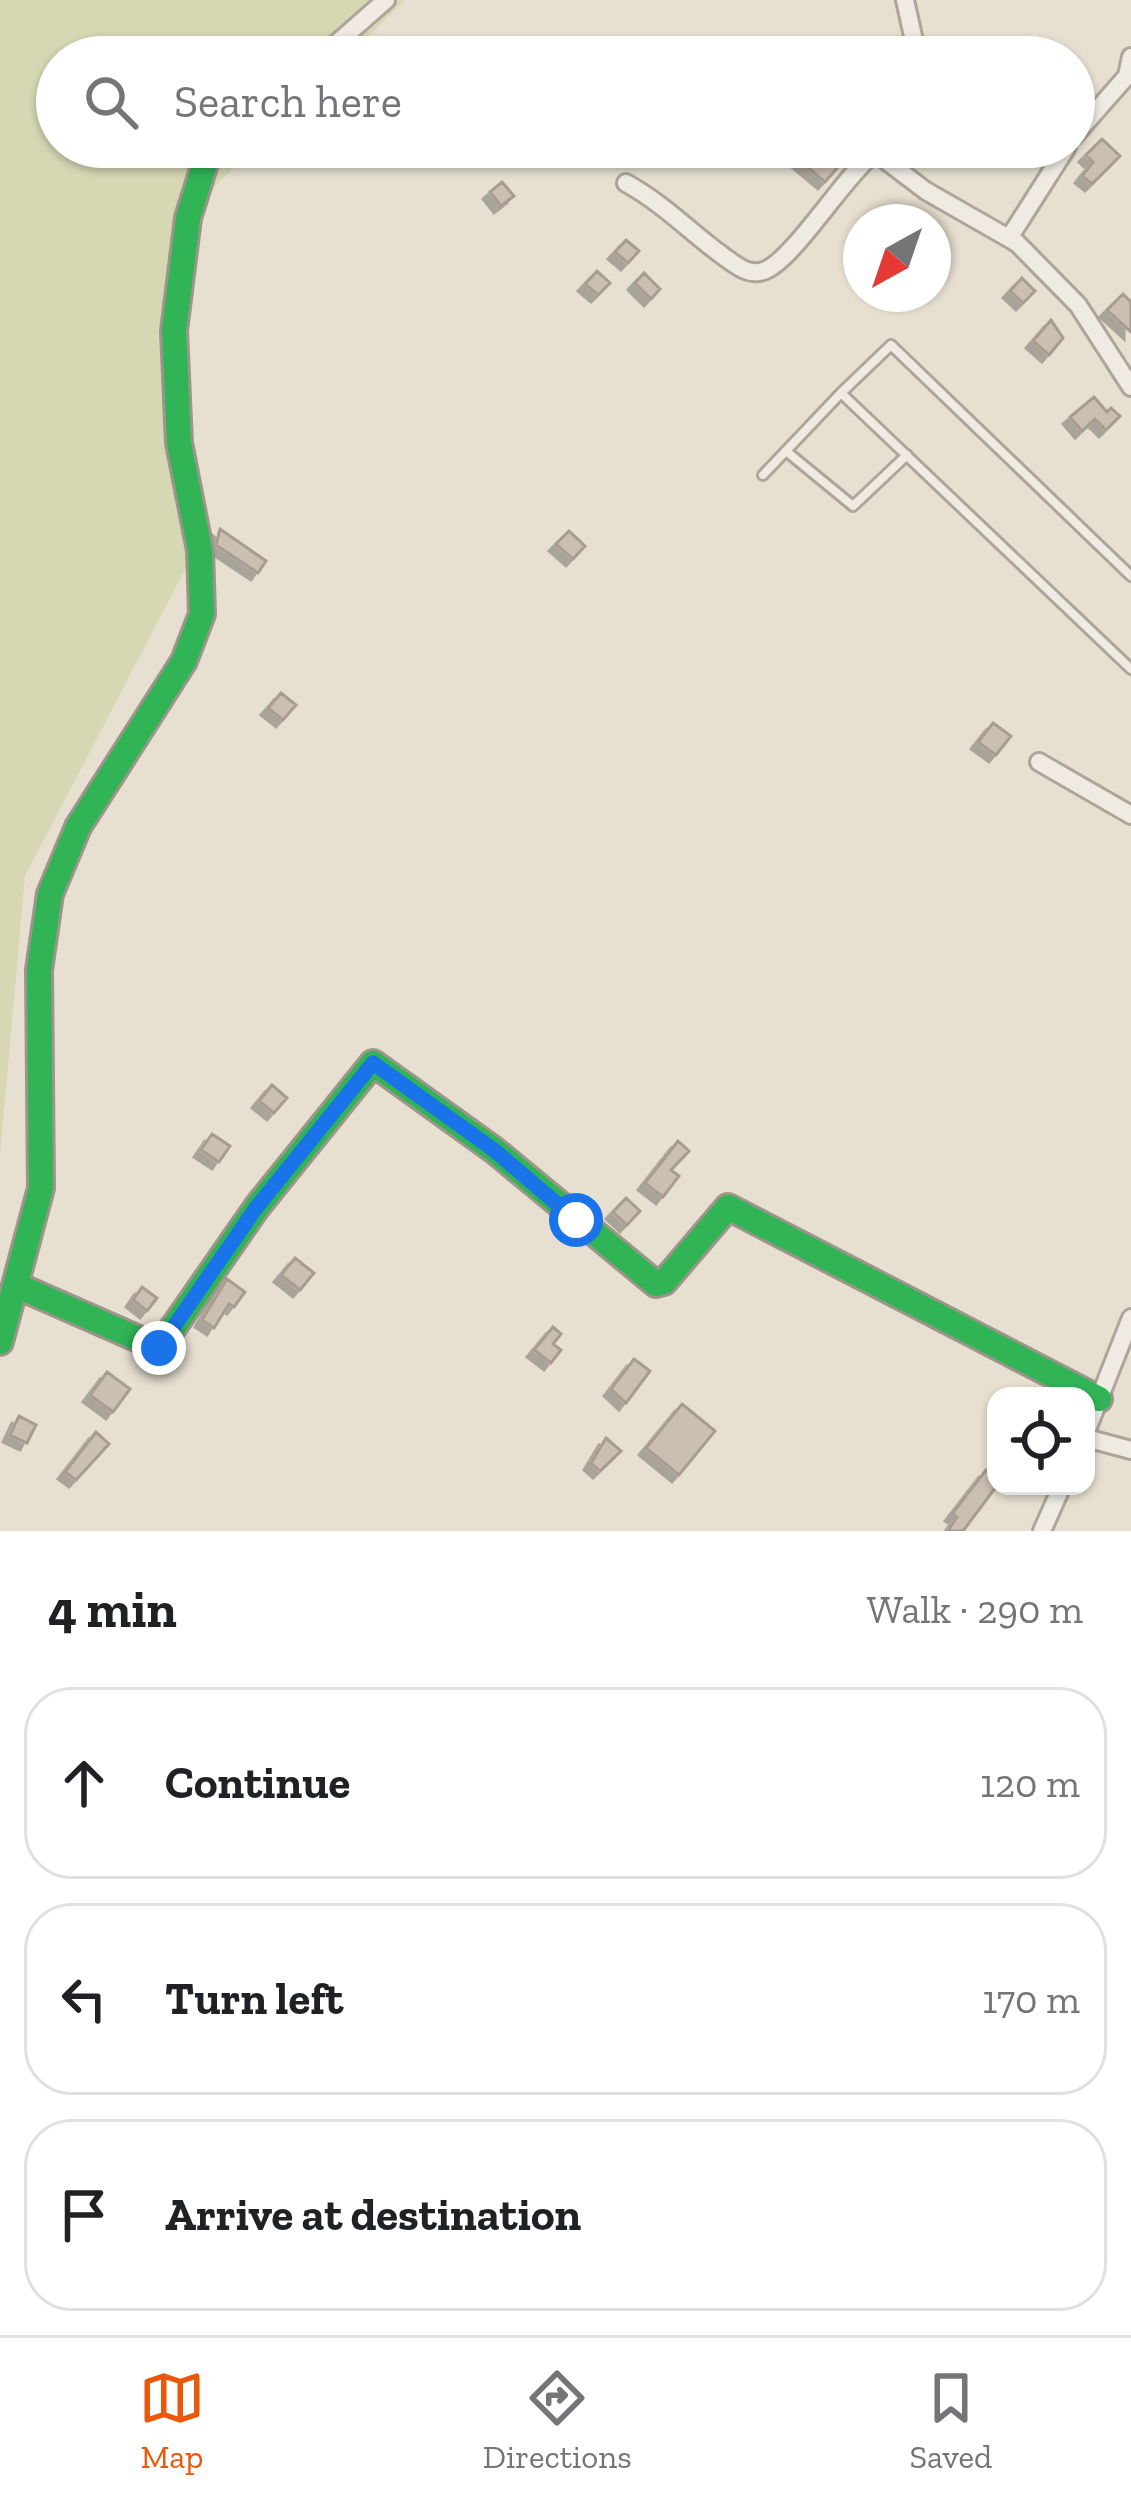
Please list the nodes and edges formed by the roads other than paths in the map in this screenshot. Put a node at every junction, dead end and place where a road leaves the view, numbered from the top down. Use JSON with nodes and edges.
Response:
{"nodes":[{"id":1,"x":386,"y":0,"type":"edge"},
{"id":2,"x":905,"y":0,"type":"edge"},
{"id":3,"x":344,"y":36,"type":"edge"},
{"id":4,"x":913,"y":36,"type":"edge"},
{"id":5,"x":1130,"y":69,"type":"edge"},
{"id":6,"x":1095,"y":111,"type":"edge"},
{"id":7,"x":202,"y":168,"type":"edge"},
{"id":8,"x":856,"y":168,"type":"edge"},
{"id":9,"x":895,"y":168,"type":"edge"},
{"id":10,"x":1054,"y":168,"type":"edge"},
{"id":11,"x":626,"y":183,"type":"dead end"},
{"id":12,"x":1009,"y":238,"type":"junction"},
{"id":13,"x":1131,"y":388,"type":"edge"},
{"id":14,"x":841,"y":393,"type":"junction"},
{"id":15,"x":786,"y":451,"type":"junction"},
{"id":16,"x":907,"y":455,"type":"junction"},
{"id":17,"x":763,"y":476,"type":"dead end"},
{"id":18,"x":1131,"y":577,"type":"edge"},
{"id":19,"x":1131,"y":668,"type":"edge"},
{"id":20,"x":1039,"y":762,"type":"dead end"},
{"id":21,"x":1131,"y":814,"type":"edge"},
{"id":22,"x":18,"y":1286,"type":"junction"},
{"id":23,"x":1131,"y":1318,"type":"edge"},
{"id":24,"x":0,"y":1342,"type":"edge"},
{"id":25,"x":1073,"y":1387,"type":"edge"},
{"id":26,"x":1095,"y":1387,"type":"edge"},
{"id":27,"x":1095,"y":1438,"type":"edge"},
{"id":28,"x":1131,"y":1450,"type":"edge"},
{"id":29,"x":1058,"y":1495,"type":"edge"},
{"id":30,"x":1042,"y":1531,"type":"edge"}],
"edges":[{"from":1,"to":3,"type":"street"},
{"from":2,"to":4,"type":"street"},
{"from":5,"to":6,"type":"street"},
{"from":7,"to":22,"type":"street"},
{"from":8,"to":11,"type":"street"},
{"from":9,"to":12,"type":"street"},
{"from":10,"to":12,"type":"street"},
{"from":12,"to":13,"type":"street"},
{"from":14,"to":15,"type":"lane"},
{"from":14,"to":16,"type":"lane"},
{"from":14,"to":18,"type":"lane"},
{"from":15,"to":16,"type":"lane"},
{"from":15,"to":17,"type":"lane"},
{"from":16,"to":19,"type":"lane"},
{"from":20,"to":21,"type":"street"},
{"from":22,"to":24,"type":"street"},
{"from":22,"to":25,"type":"street"},
{"from":23,"to":26,"type":"street"},
{"from":27,"to":28,"type":"street"},
{"from":29,"to":30,"type":"street"}]}
